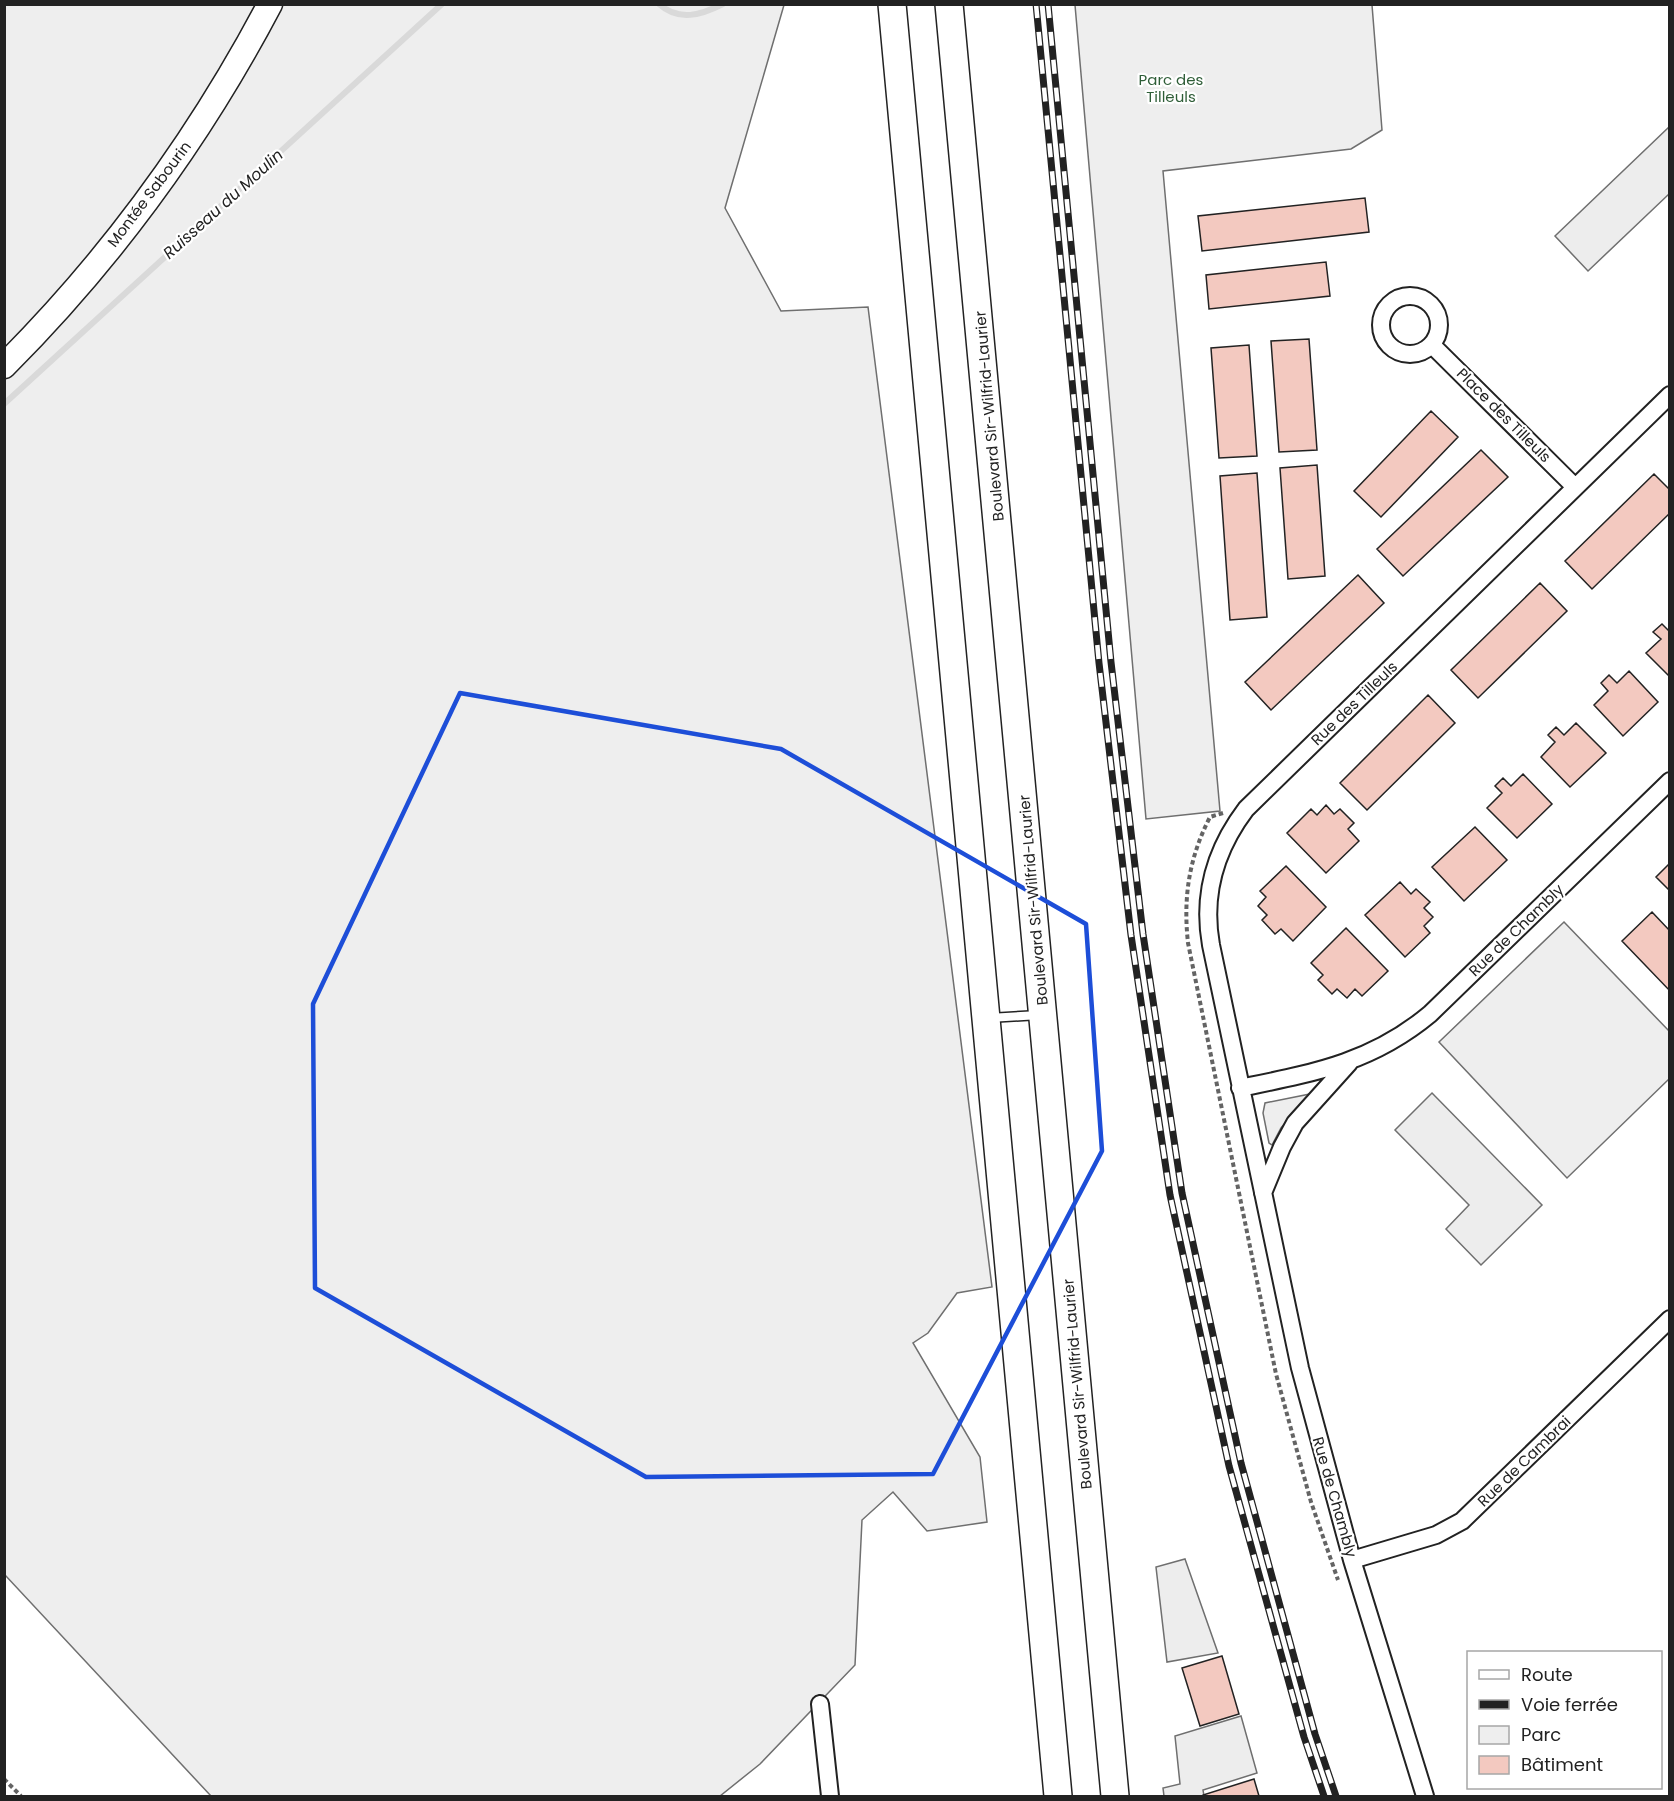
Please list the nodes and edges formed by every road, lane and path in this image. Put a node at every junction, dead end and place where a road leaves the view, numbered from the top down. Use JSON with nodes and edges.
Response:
{"nodes":[{"id":1,"x":270,"y":4,"type":"edge"},
{"id":2,"x":892,"y":4,"type":"edge"},
{"id":3,"x":950,"y":4,"type":"edge"},
{"id":4,"x":1432,"y":345,"type":"dead end"},
{"id":5,"x":4,"y":366,"type":"edge"},
{"id":6,"x":1670,"y":395,"type":"edge"},
{"id":7,"x":1575,"y":487,"type":"junction"},
{"id":8,"x":1670,"y":781,"type":"edge"},
{"id":9,"x":1043,"y":1014,"type":"junction"},
{"id":10,"x":986,"y":1018,"type":"junction"},
{"id":11,"x":1219,"y":1061,"type":"dead end"},
{"id":12,"x":1211,"y":1062,"type":"dead end"},
{"id":13,"x":1350,"y":1063,"type":"junction"},
{"id":14,"x":1240,"y":1088,"type":"junction"},
{"id":15,"x":1263,"y":1194,"type":"junction"},
{"id":16,"x":1670,"y":1319,"type":"edge"},
{"id":17,"x":1352,"y":1560,"type":"junction"},
{"id":18,"x":820,"y":1704,"type":"dead end"},
{"id":19,"x":4,"y":1779,"type":"edge"},
{"id":20,"x":21,"y":1797,"type":"edge"},
{"id":21,"x":830,"y":1797,"type":"edge"},
{"id":22,"x":1058,"y":1797,"type":"edge"},
{"id":23,"x":1115,"y":1797,"type":"edge"},
{"id":24,"x":1425,"y":1797,"type":"edge"}],
"edges":[{"from":1,"to":5,"type":"street","name":"Montée Sabourin"},
{"from":2,"to":10,"type":"main road"},
{"from":3,"to":9,"type":"main road","name":"Boulevard Sir-Wilfrid-Laurier"},
{"from":4,"to":7,"type":"street","name":"Place des Tilleuls"},
{"from":6,"to":7,"type":"street","name":"Rue des Tilleuls"},
{"from":7,"to":14,"type":"street","name":"Rue des Tilleuls"},
{"from":8,"to":13,"type":"street","name":"Rue de Chambly"},
{"from":9,"to":10,"type":"lane"},
{"from":9,"to":23,"type":"main road","name":"Boulevard Sir-Wilfrid-Laurier"},
{"from":10,"to":22,"type":"main road"},
{"from":11,"to":12,"type":"path"},
{"from":13,"to":14,"type":"street","name":"Rue de Chambly"},
{"from":13,"to":15,"type":"street","name":"Rue de Chambly"},
{"from":14,"to":15,"type":"street","name":"Rue de Chambly"},
{"from":15,"to":17,"type":"street","name":"Rue de Chambly"},
{"from":16,"to":17,"type":"street","name":"Rue de Cambrai"},
{"from":17,"to":24,"type":"street","name":"Rue de Chambly"},
{"from":18,"to":21,"type":"street"},
{"from":19,"to":20,"type":"path"}]}
